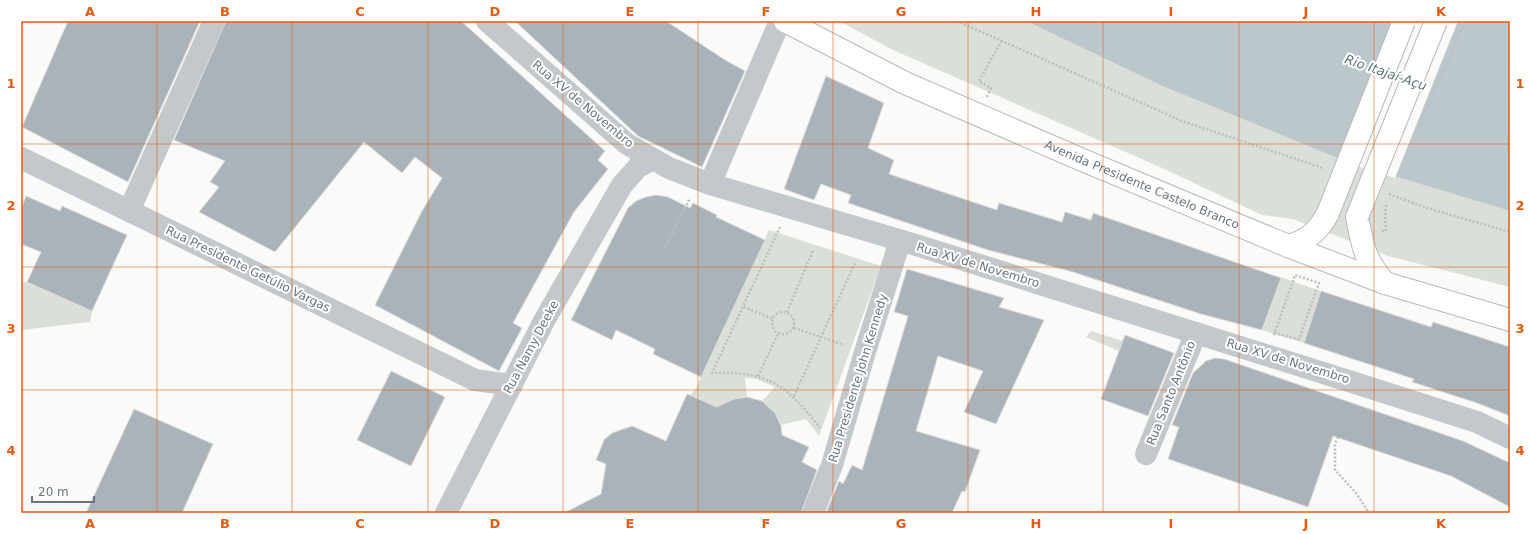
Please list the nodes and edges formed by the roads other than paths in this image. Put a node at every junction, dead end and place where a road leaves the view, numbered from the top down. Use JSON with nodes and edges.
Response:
{"nodes":[{"id":1,"x":214,"y":21,"type":"edge"},
{"id":2,"x":486,"y":21,"type":"edge"},
{"id":3,"x":780,"y":21,"type":"edge"},
{"id":4,"x":785,"y":21,"type":"edge"},
{"id":5,"x":1404,"y":21,"type":"edge"},
{"id":6,"x":1436,"y":21,"type":"edge"},
{"id":7,"x":627,"y":144,"type":"junction"},
{"id":8,"x":21,"y":158,"type":"edge"},
{"id":9,"x":653,"y":159,"type":"junction"},
{"id":10,"x":704,"y":182,"type":"junction"},
{"id":11,"x":622,"y":185,"type":"junction"},
{"id":12,"x":129,"y":211,"type":"junction"},
{"id":13,"x":900,"y":241,"type":"junction"},
{"id":14,"x":1288,"y":246,"type":"junction"},
{"id":15,"x":1385,"y":283,"type":"junction"},
{"id":16,"x":1510,"y":320,"type":"edge"},
{"id":17,"x":1196,"y":333,"type":"junction"},
{"id":18,"x":475,"y":380,"type":"junction"},
{"id":19,"x":512,"y":385,"type":"junction"},
{"id":20,"x":498,"y":410,"type":"junction"},
{"id":21,"x":1510,"y":438,"type":"edge"},
{"id":22,"x":1146,"y":454,"type":"dead end"},
{"id":23,"x":446,"y":513,"type":"edge"},
{"id":24,"x":813,"y":513,"type":"edge"}],
"edges":[{"from":1,"to":12,"type":"street"},
{"from":2,"to":7,"type":"street","name":"Rua XV de Novembro"},
{"from":3,"to":10,"type":"street"},
{"from":4,"to":14,"type":"main road","name":"Avenida Presidente Castelo Branco"},
{"from":5,"to":14,"type":"main road","bridge":true},
{"from":6,"to":15,"type":"main road","bridge":true},
{"from":7,"to":9,"type":"street","name":"Rua XV de Novembro"},
{"from":7,"to":11,"type":"street","name":"Rua Namy Deeke"},
{"from":8,"to":12,"type":"street","name":"Rua Presidente Getúlio Vargas"},
{"from":9,"to":10,"type":"street","name":"Rua XV de Novembro"},
{"from":9,"to":11,"type":"street","name":"Rua Namy Deeke"},
{"from":10,"to":13,"type":"street","name":"Rua XV de Novembro"},
{"from":11,"to":19,"type":"street","name":"Rua Namy Deeke"},
{"from":12,"to":18,"type":"street","name":"Rua Presidente Getúlio Vargas"},
{"from":13,"to":17,"type":"street","name":"Rua XV de Novembro"},
{"from":13,"to":24,"type":"street","name":"Rua Presidente John Kennedy"},
{"from":14,"to":15,"type":"main road","name":"Avenida Presidente Castelo Branco"},
{"from":15,"to":16,"type":"main road","name":"Avenida Presidente Castelo Branco"},
{"from":17,"to":21,"type":"street","name":"Rua XV de Novembro"},
{"from":17,"to":22,"type":"street","name":"Rua Santo Antônio"},
{"from":18,"to":19,"type":"street","name":"Rua Presidente Getúlio Vargas"},
{"from":18,"to":20,"type":"street","name":"Rua Presidente Getúlio Vargas"},
{"from":19,"to":20,"type":"street","name":"Rua Namy Deeke"},
{"from":20,"to":23,"type":"street","name":"Rua Namy Deeke"}]}
